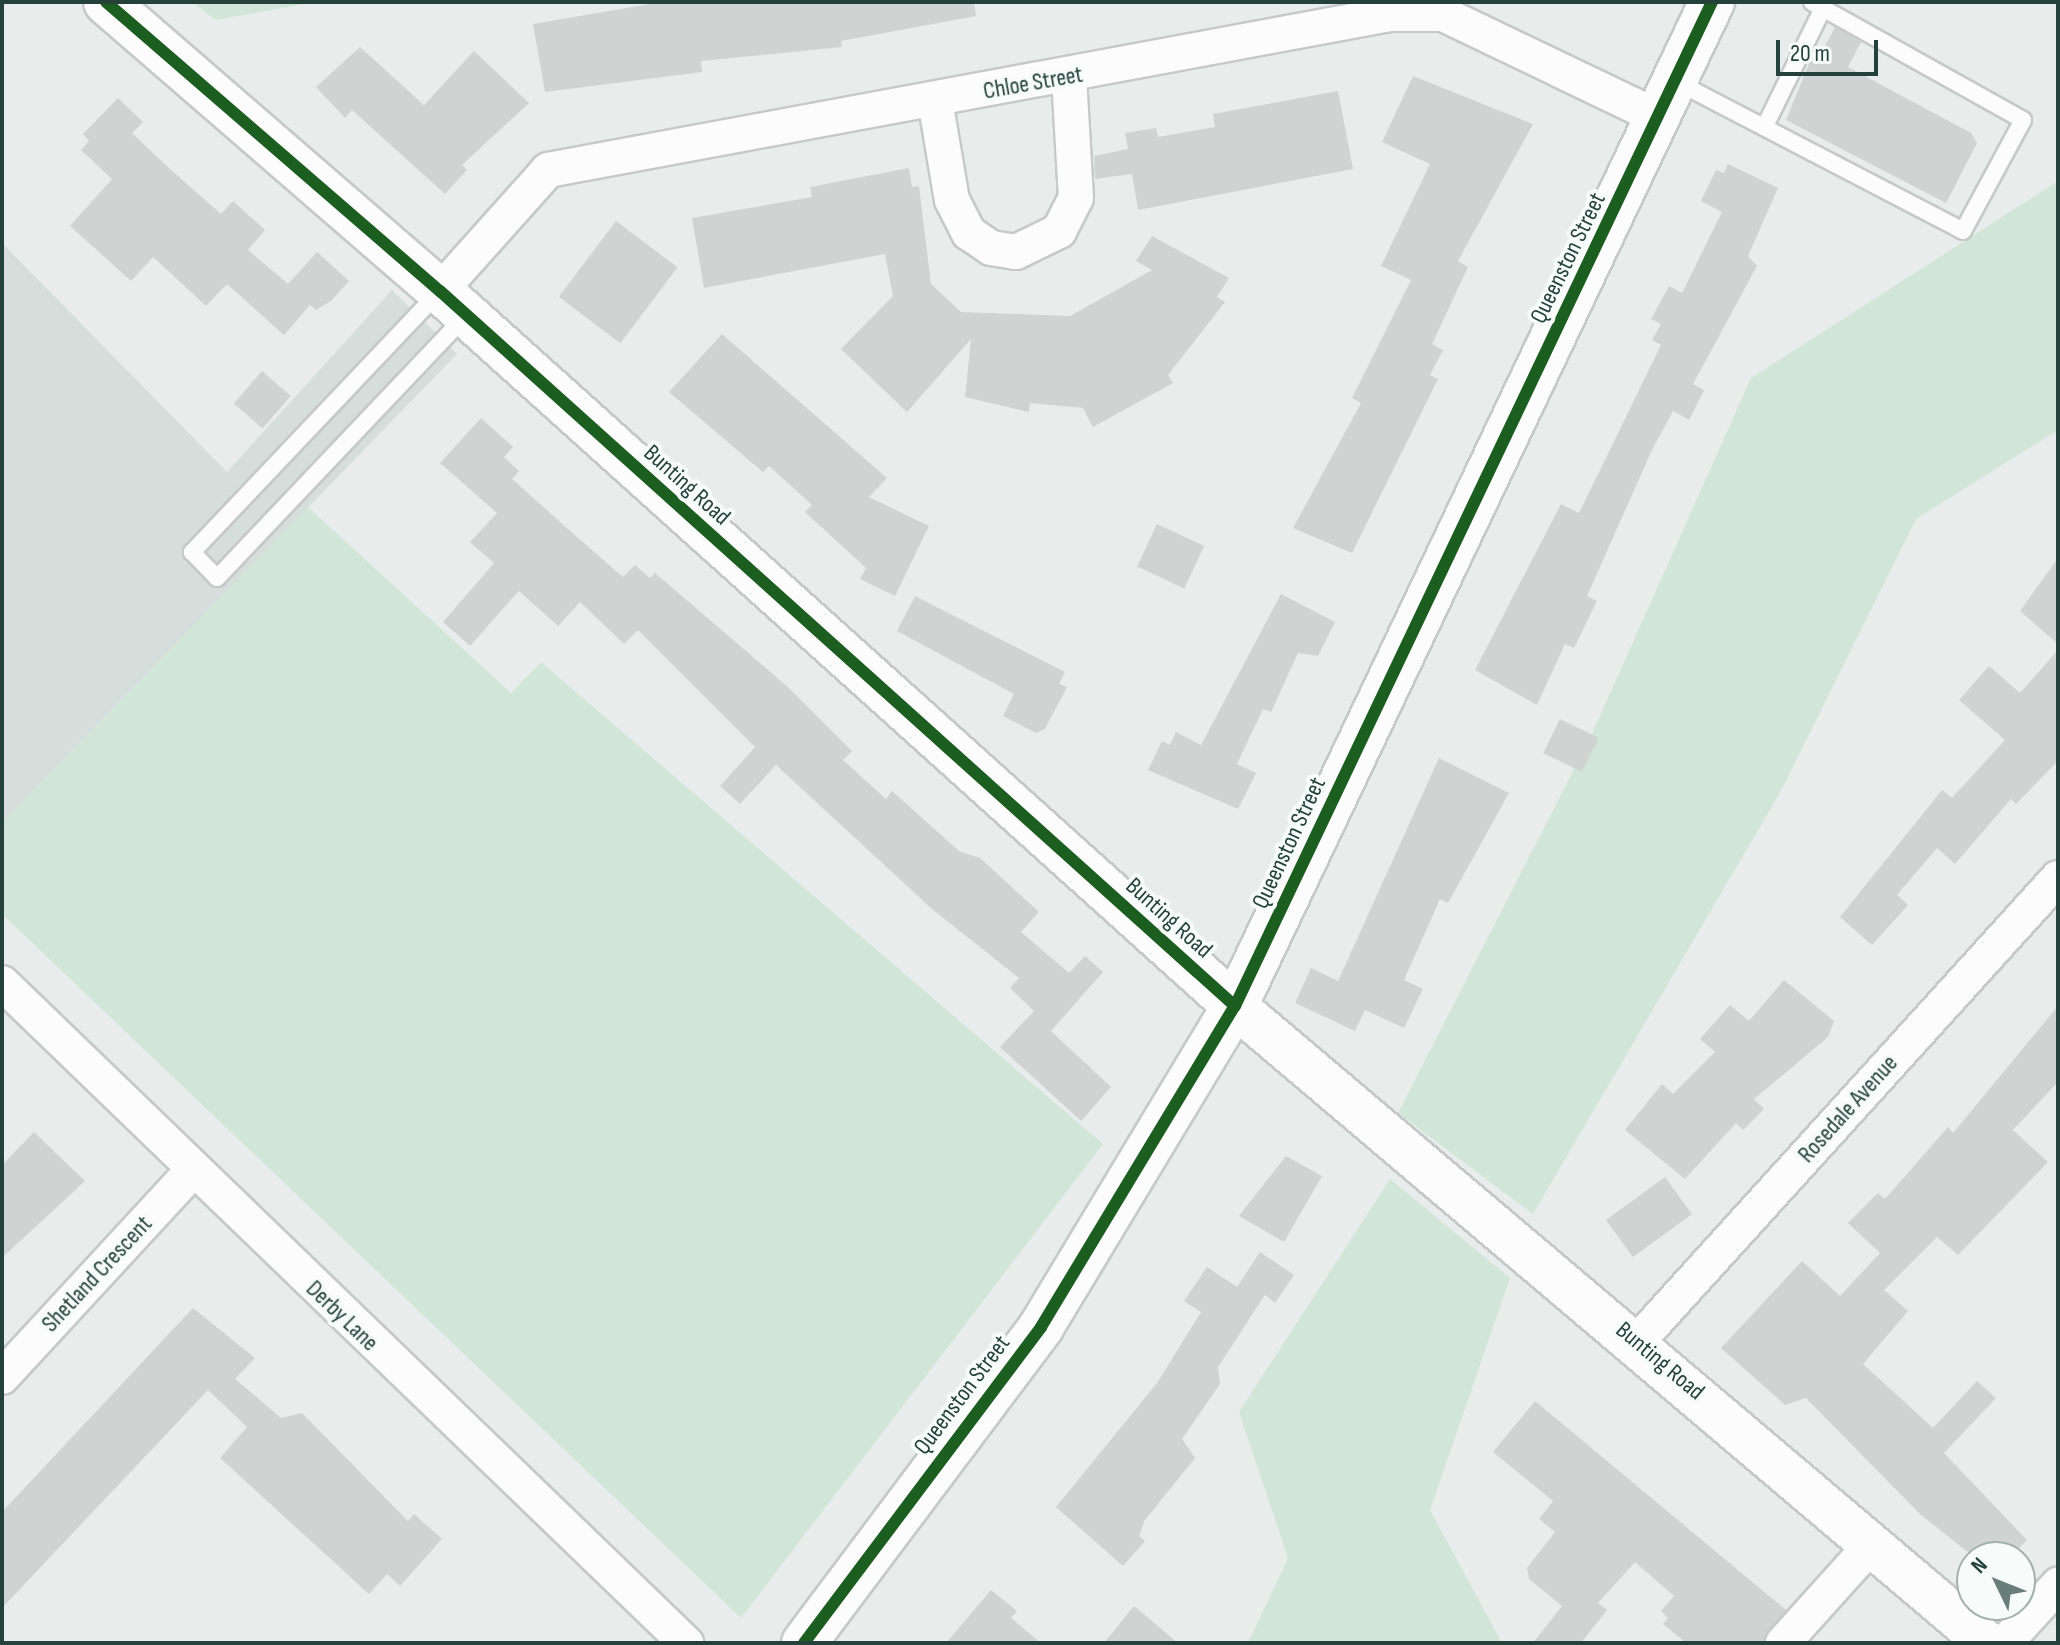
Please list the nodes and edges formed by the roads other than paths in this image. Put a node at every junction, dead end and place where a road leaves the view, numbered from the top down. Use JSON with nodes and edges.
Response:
{"nodes":[{"id":1,"x":106,"y":2,"type":"edge"},
{"id":2,"x":1712,"y":2,"type":"edge"},
{"id":3,"x":1817,"y":5,"type":"edge"},
{"id":4,"x":1069,"y":77,"type":"junction"},
{"id":5,"x":1667,"y":99,"type":"junction"},
{"id":6,"x":935,"y":100,"type":"junction"},
{"id":7,"x":1765,"y":126,"type":"junction"},
{"id":8,"x":453,"y":303,"type":"junction"},
{"id":9,"x":2058,"y":878,"type":"edge"},
{"id":10,"x":2,"y":983,"type":"edge"},
{"id":11,"x":1235,"y":1006,"type":"junction"},
{"id":12,"x":191,"y":1172,"type":"junction"},
{"id":13,"x":1638,"y":1341,"type":"junction"},
{"id":14,"x":2,"y":1377,"type":"edge"},
{"id":15,"x":1873,"y":1543,"type":"junction"},
{"id":16,"x":2058,"y":1585,"type":"edge"},
{"id":17,"x":686,"y":1643,"type":"edge"},
{"id":18,"x":804,"y":1643,"type":"edge"},
{"id":19,"x":1783,"y":1643,"type":"edge"},
{"id":20,"x":1987,"y":1643,"type":"edge"},
{"id":21,"x":2005,"y":1643,"type":"edge"}],
"edges":[{"from":1,"to":8,"type":"main road","name":"Bunting Road"},
{"from":2,"to":5,"type":"main road","name":"Queenston Street"},
{"from":3,"to":7,"type":"lane"},
{"from":3,"to":7,"type":"lane"},
{"from":4,"to":5,"type":"street","name":"Chloe Street"},
{"from":4,"to":6,"type":"street","name":"Chloe Street"},
{"from":4,"to":6,"type":"street"},
{"from":5,"to":7,"type":"lane"},
{"from":5,"to":11,"type":"main road","name":"Queenston Street"},
{"from":6,"to":8,"type":"street","name":"Chloe Street"},
{"from":8,"to":8,"type":"lane"},
{"from":8,"to":11,"type":"main road","name":"Bunting Road"},
{"from":9,"to":13,"type":"street","name":"Rosedale Avenue"},
{"from":10,"to":12,"type":"street","name":"Derby Lane"},
{"from":11,"to":13,"type":"street","name":"Bunting Road"},
{"from":11,"to":18,"type":"main road","name":"Queenston Street"},
{"from":12,"to":14,"type":"street","name":"Shetland Crescent"},
{"from":12,"to":17,"type":"street","name":"Derby Lane"},
{"from":13,"to":15,"type":"street","name":"Bunting Road"},
{"from":15,"to":19,"type":"street"},
{"from":15,"to":20,"type":"street","name":"Bunting Road"},
{"from":16,"to":21,"type":"street"}]}
